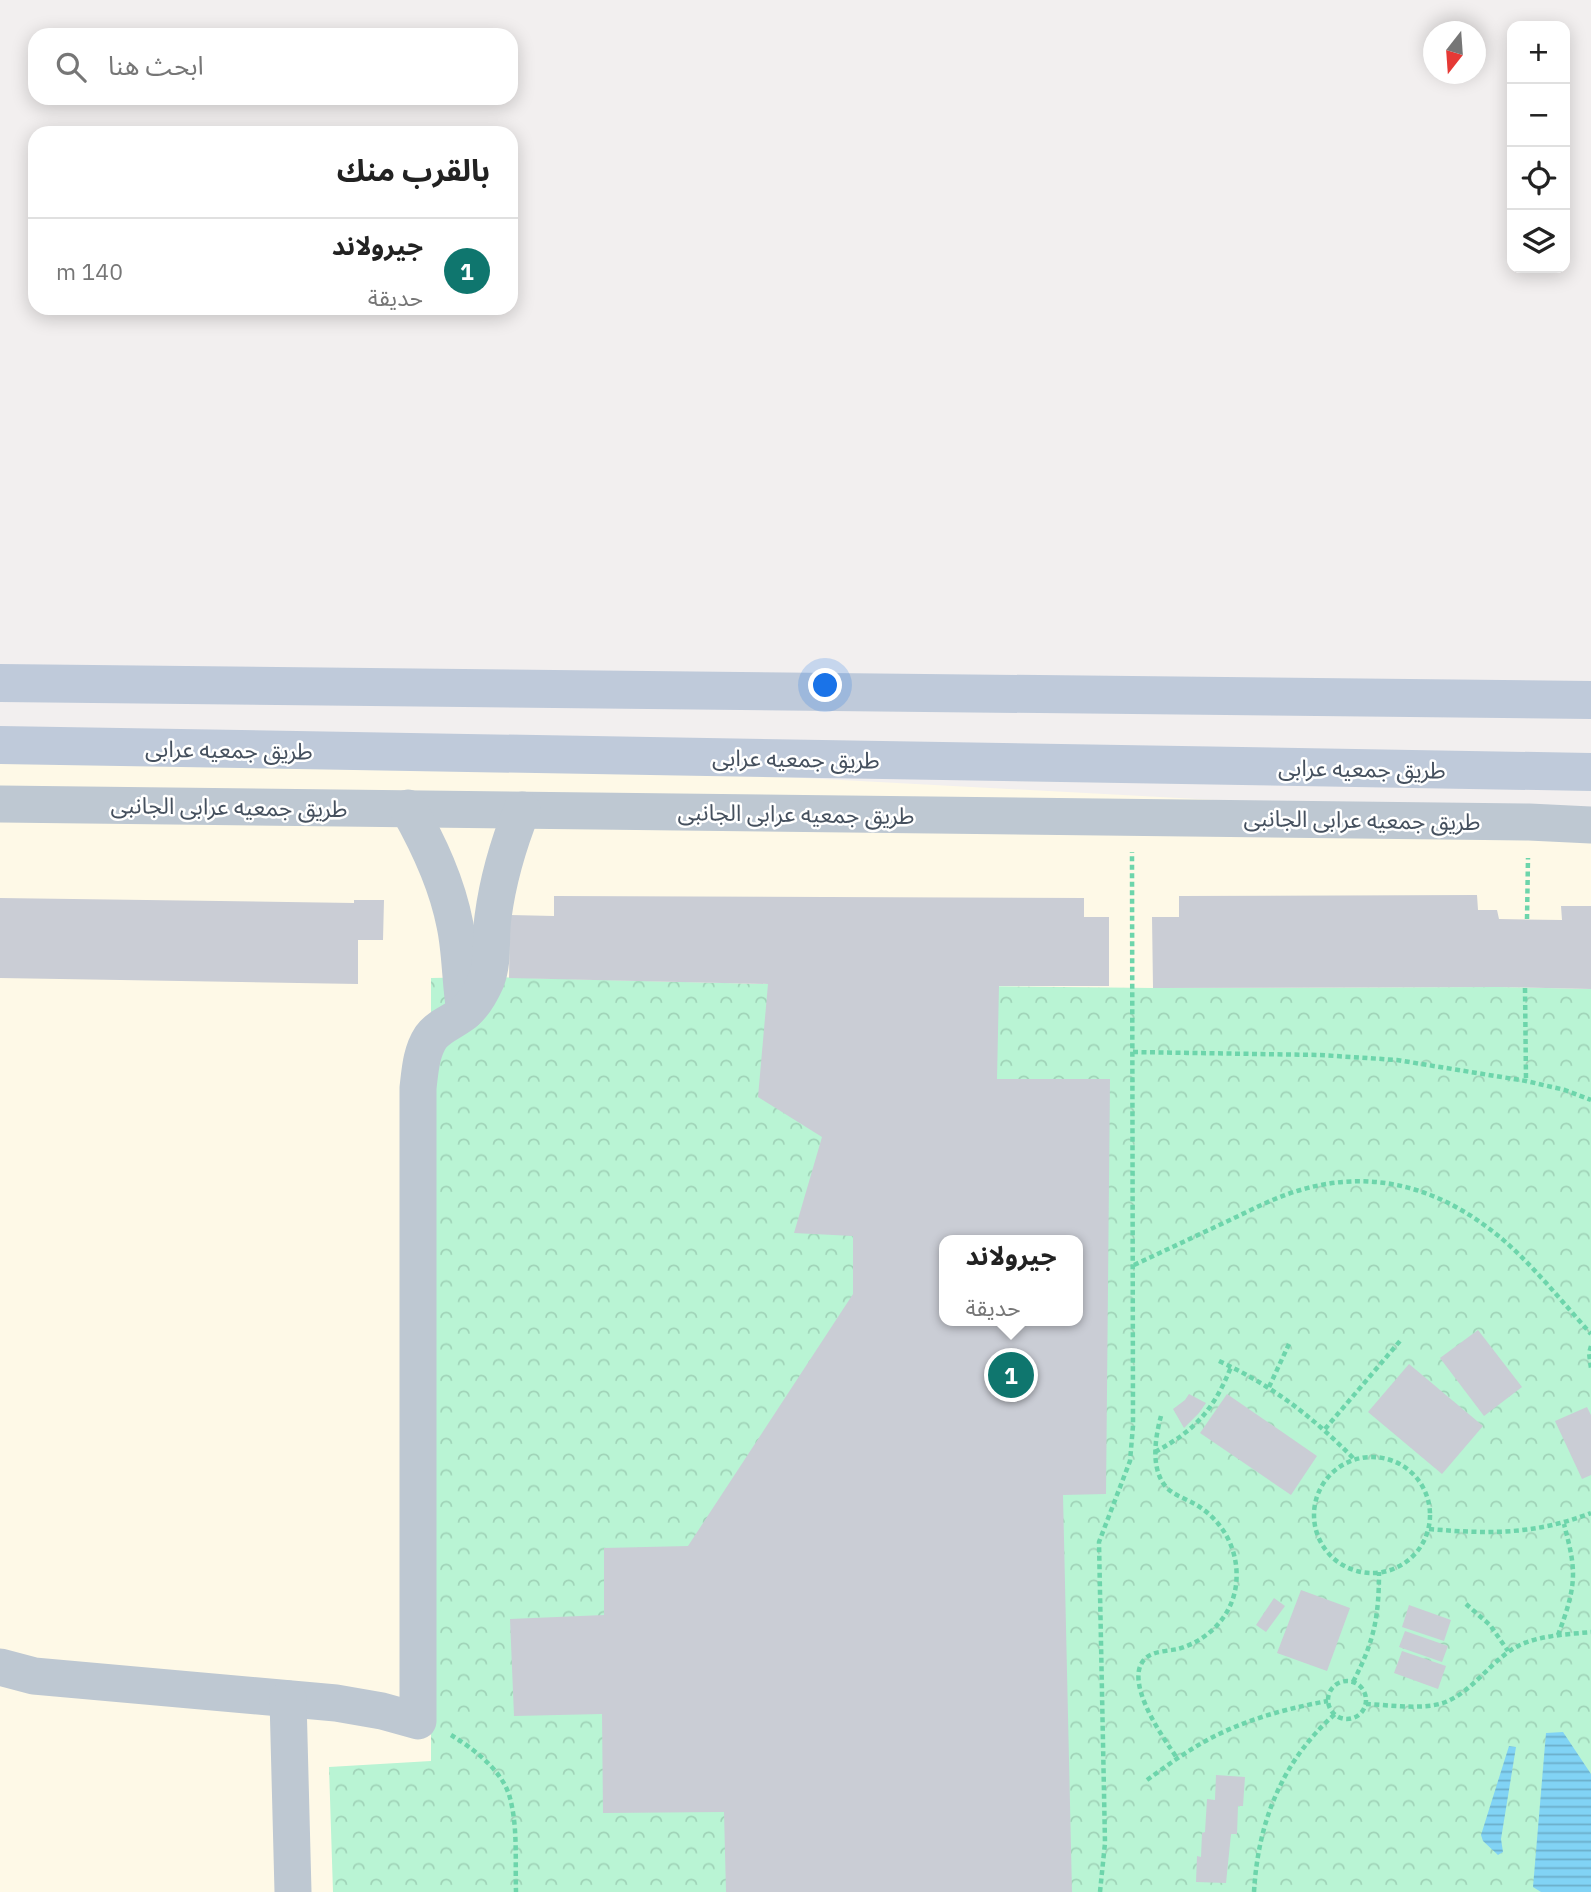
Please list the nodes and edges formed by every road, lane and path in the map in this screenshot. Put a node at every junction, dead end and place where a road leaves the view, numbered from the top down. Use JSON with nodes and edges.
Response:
{"nodes":[{"id":1,"x":0,"y":683,"type":"edge"},
{"id":2,"x":1591,"y":700,"type":"edge"},
{"id":3,"x":0,"y":745,"type":"edge"},
{"id":4,"x":1591,"y":772,"type":"edge"},
{"id":5,"x":0,"y":804,"type":"edge"},
{"id":6,"x":408,"y":808,"type":"junction"},
{"id":7,"x":522,"y":810,"type":"junction"},
{"id":8,"x":1132,"y":816,"type":"junction"},
{"id":9,"x":1529,"y":822,"type":"junction"},
{"id":10,"x":1591,"y":825,"type":"edge"},
{"id":11,"x":1527,"y":919,"type":"dead end"},
{"id":12,"x":1525,"y":988,"type":"dead end"},
{"id":13,"x":465,"y":1012,"type":"junction"},
{"id":14,"x":1133,"y":1052,"type":"junction"},
{"id":15,"x":1526,"y":1081,"type":"junction"},
{"id":16,"x":1591,"y":1100,"type":"edge"},
{"id":17,"x":1133,"y":1265,"type":"junction"},
{"id":18,"x":1591,"y":1334,"type":"edge"},
{"id":19,"x":1399,"y":1341,"type":"dead end"},
{"id":20,"x":1289,"y":1344,"type":"dead end"},
{"id":21,"x":1591,"y":1346,"type":"edge"},
{"id":22,"x":1219,"y":1361,"type":"dead end"},
{"id":23,"x":1231,"y":1367,"type":"junction"},
{"id":24,"x":1591,"y":1368,"type":"edge"},
{"id":25,"x":1269,"y":1387,"type":"junction"},
{"id":26,"x":1161,"y":1416,"type":"dead end"},
{"id":27,"x":1325,"y":1429,"type":"junction"},
{"id":28,"x":1156,"y":1452,"type":"junction"},
{"id":29,"x":1355,"y":1460,"type":"junction"},
{"id":30,"x":1591,"y":1513,"type":"edge"},
{"id":31,"x":1564,"y":1524,"type":"junction"},
{"id":32,"x":1429,"y":1529,"type":"junction"},
{"id":33,"x":1379,"y":1573,"type":"junction"},
{"id":34,"x":1466,"y":1604,"type":"dead end"},
{"id":35,"x":1591,"y":1632,"type":"edge"},
{"id":36,"x":1558,"y":1635,"type":"junction"},
{"id":37,"x":1508,"y":1651,"type":"junction"},
{"id":38,"x":0,"y":1667,"type":"edge"},
{"id":39,"x":1353,"y":1682,"type":"junction"},
{"id":40,"x":288,"y":1699,"type":"junction"},
{"id":41,"x":1328,"y":1700,"type":"junction"},
{"id":42,"x":1366,"y":1704,"type":"junction"},
{"id":43,"x":1335,"y":1714,"type":"junction"},
{"id":44,"x":418,"y":1721,"type":"junction"},
{"id":45,"x":1177,"y":1758,"type":"junction"},
{"id":46,"x":1147,"y":1780,"type":"dead end"},
{"id":47,"x":293,"y":1892,"type":"edge"},
{"id":48,"x":516,"y":1892,"type":"edge"},
{"id":49,"x":1100,"y":1892,"type":"edge"},
{"id":50,"x":1254,"y":1892,"type":"edge"}],
"edges":[{"from":1,"to":2,"type":"street"},
{"from":3,"to":4,"type":"street","name":"طريق جمعيه عرابى"},
{"from":5,"to":6,"type":"street","name":"طريق جمعيه عرابى الجانبى"},
{"from":6,"to":7,"type":"street","name":"طريق جمعيه عرابى الجانبى"},
{"from":6,"to":13,"type":"street"},
{"from":7,"to":8,"type":"street","name":"طريق جمعيه عرابى الجانبى"},
{"from":7,"to":13,"type":"street"},
{"from":8,"to":9,"type":"street","name":"طريق جمعيه عرابى الجانبى"},
{"from":8,"to":14,"type":"path"},
{"from":9,"to":10,"type":"street","name":"طريق جمعيه عرابى الجانبى"},
{"from":9,"to":11,"type":"path"},
{"from":12,"to":15,"type":"path"},
{"from":13,"to":44,"type":"street"},
{"from":14,"to":15,"type":"path"},
{"from":14,"to":17,"type":"path"},
{"from":15,"to":16,"type":"path"},
{"from":17,"to":18,"type":"path"},
{"from":17,"to":49,"type":"path"},
{"from":19,"to":27,"type":"path"},
{"from":20,"to":25,"type":"path"},
{"from":21,"to":24,"type":"path"},
{"from":22,"to":23,"type":"path"},
{"from":23,"to":25,"type":"path"},
{"from":23,"to":28,"type":"path"},
{"from":25,"to":27,"type":"path"},
{"from":26,"to":28,"type":"path"},
{"from":27,"to":29,"type":"path"},
{"from":28,"to":45,"type":"path"},
{"from":29,"to":32,"type":"path"},
{"from":29,"to":33,"type":"path"},
{"from":30,"to":31,"type":"path"},
{"from":31,"to":32,"type":"path"},
{"from":31,"to":36,"type":"path"},
{"from":32,"to":33,"type":"path"},
{"from":33,"to":39,"type":"path"},
{"from":34,"to":37,"type":"path"},
{"from":35,"to":36,"type":"path"},
{"from":36,"to":37,"type":"path"},
{"from":37,"to":42,"type":"path"},
{"from":38,"to":40,"type":"street"},
{"from":39,"to":41,"type":"path"},
{"from":39,"to":42,"type":"path"},
{"from":40,"to":44,"type":"street"},
{"from":40,"to":47,"type":"street"},
{"from":41,"to":43,"type":"path"},
{"from":41,"to":45,"type":"path"},
{"from":42,"to":43,"type":"path"},
{"from":43,"to":50,"type":"path"},
{"from":44,"to":48,"type":"path"},
{"from":45,"to":46,"type":"path"}]}
